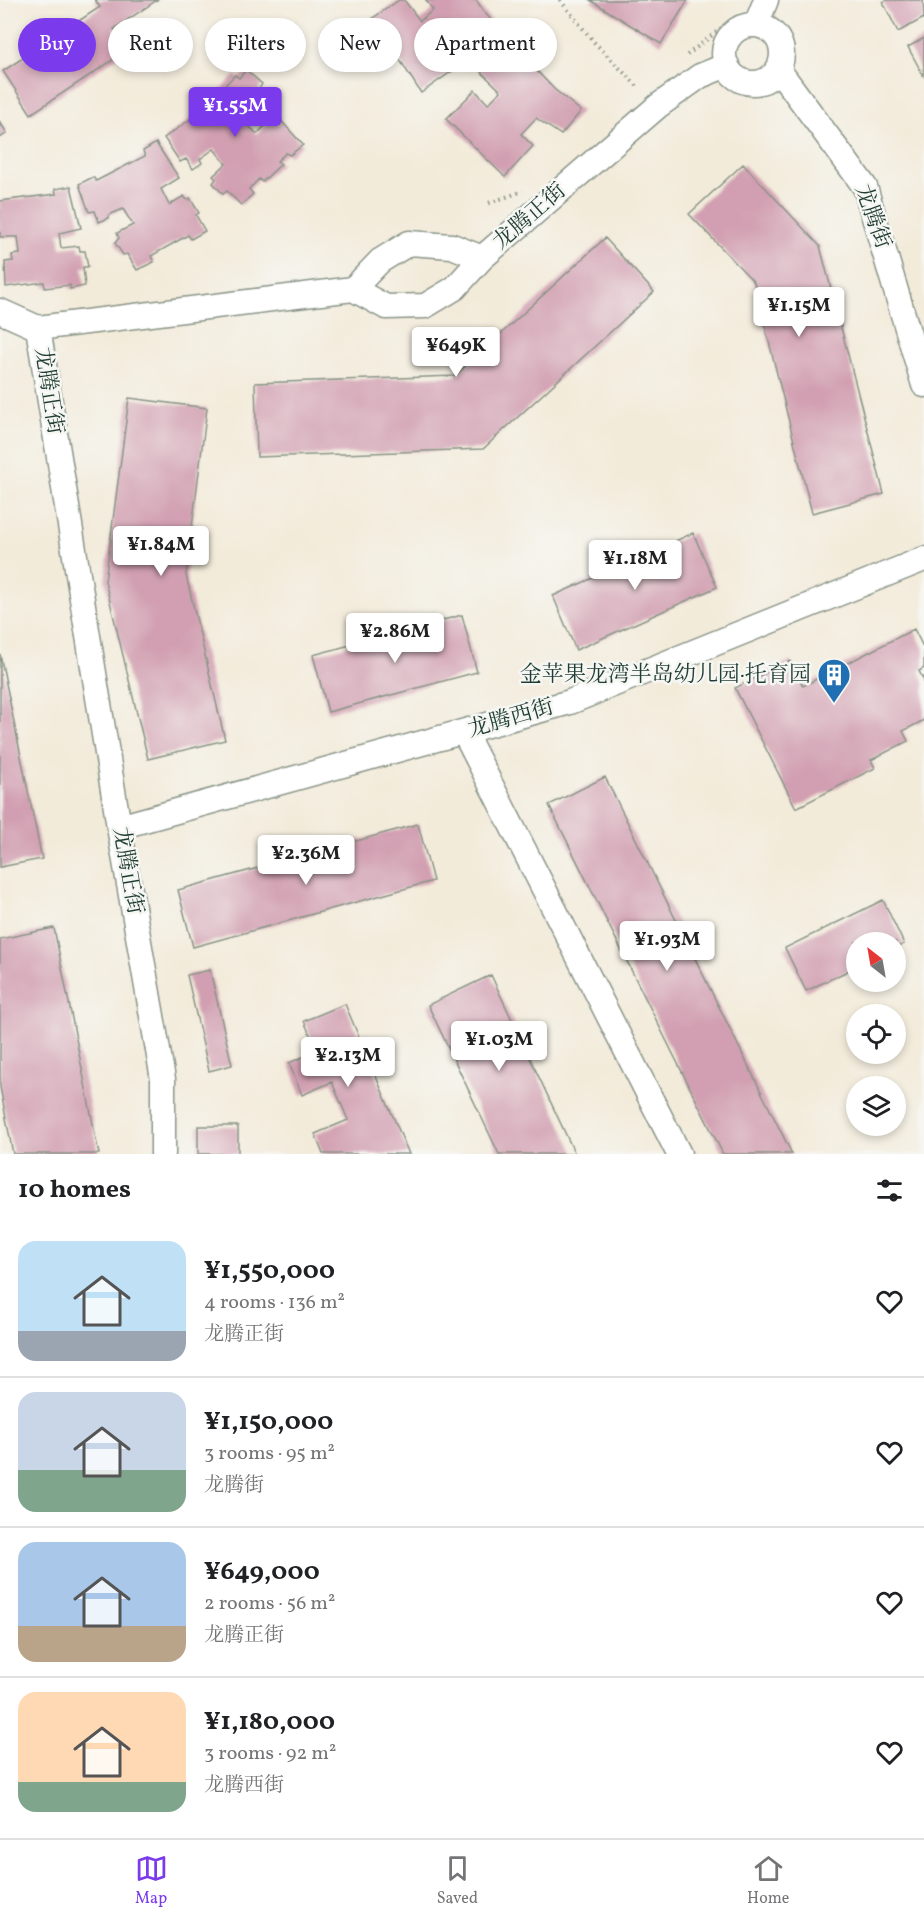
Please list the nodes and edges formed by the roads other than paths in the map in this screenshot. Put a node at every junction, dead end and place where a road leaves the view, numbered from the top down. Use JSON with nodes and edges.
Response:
{"nodes":[{"id":1,"x":766,"y":0,"type":"edge"},
{"id":2,"x":746,"y":20,"type":"junction"},
{"id":3,"x":727,"y":65,"type":"junction"},
{"id":4,"x":778,"y":69,"type":"junction"},
{"id":5,"x":482,"y":258,"type":"junction"},
{"id":6,"x":353,"y":289,"type":"junction"},
{"id":7,"x":0,"y":311,"type":"edge"},
{"id":8,"x":38,"y":328,"type":"junction"},
{"id":9,"x":924,"y":385,"type":"edge"},
{"id":10,"x":924,"y":559,"type":"edge"},
{"id":11,"x":464,"y":732,"type":"junction"},
{"id":12,"x":119,"y":827,"type":"junction"},
{"id":13,"x":163,"y":1154,"type":"edge"},
{"id":14,"x":680,"y":1154,"type":"edge"}],
"edges":[{"from":1,"to":2,"type":"street"},
{"from":2,"to":3,"type":"street"},
{"from":2,"to":4,"type":"street"},
{"from":3,"to":4,"type":"street"},
{"from":3,"to":5,"type":"street","name":"龙腾正街"},
{"from":4,"to":9,"type":"street","name":"龙腾街"},
{"from":5,"to":6,"type":"street","name":"龙腾正街"},
{"from":5,"to":6,"type":"street"},
{"from":6,"to":8,"type":"street","name":"龙腾正街"},
{"from":7,"to":8,"type":"street"},
{"from":8,"to":12,"type":"street","name":"龙腾正街"},
{"from":10,"to":11,"type":"street","name":"龙腾西街"},
{"from":11,"to":12,"type":"street","name":"龙腾西街"},
{"from":11,"to":14,"type":"street"},
{"from":12,"to":13,"type":"street","name":"龙腾正街"}]}
